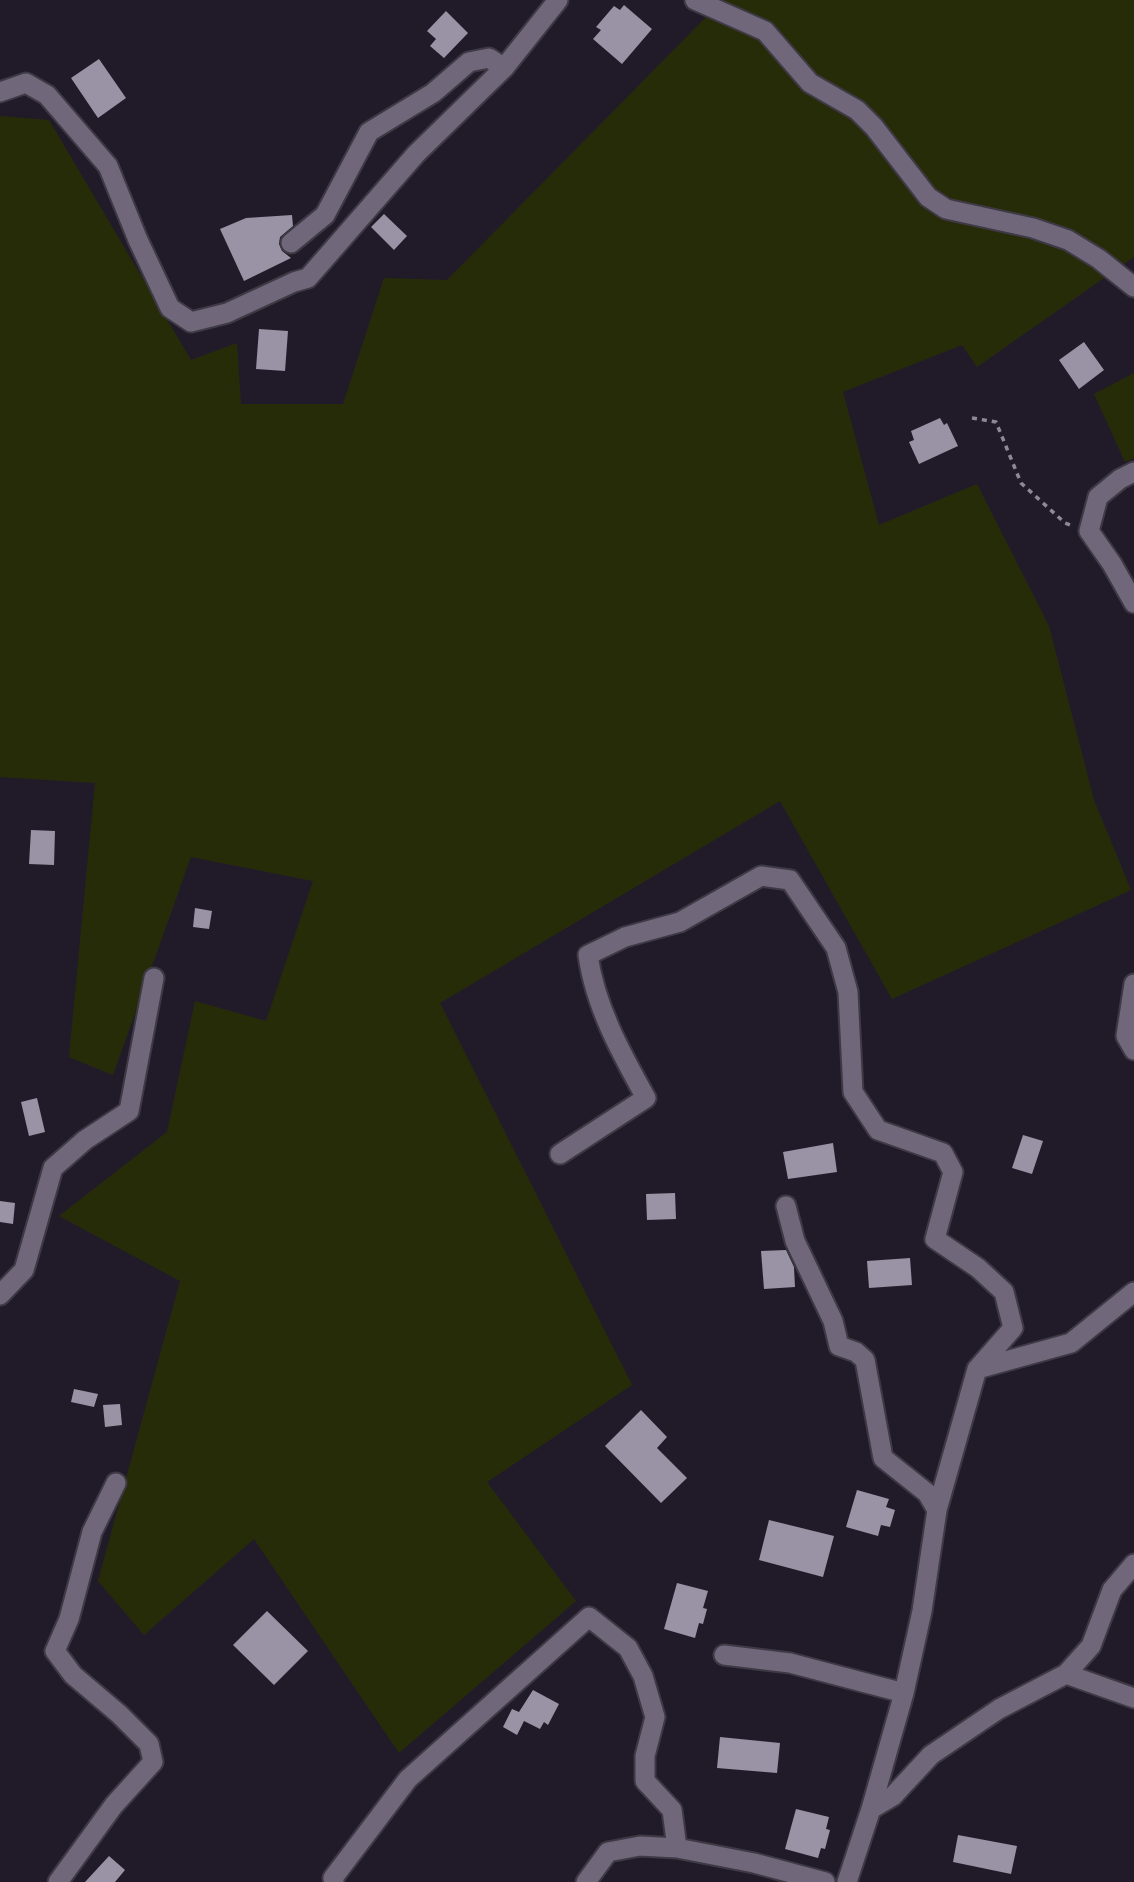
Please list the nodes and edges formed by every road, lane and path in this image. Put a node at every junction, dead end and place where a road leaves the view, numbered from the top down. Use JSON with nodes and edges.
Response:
{"nodes":[{"id":1,"x":558,"y":0,"type":"edge"},
{"id":2,"x":695,"y":0,"type":"edge"},
{"id":3,"x":504,"y":68,"type":"junction"},
{"id":4,"x":0,"y":92,"type":"edge"},
{"id":5,"x":292,"y":243,"type":"dead end"},
{"id":6,"x":1134,"y":288,"type":"edge"},
{"id":7,"x":972,"y":418,"type":"dead end"},
{"id":8,"x":1134,"y":472,"type":"edge"},
{"id":9,"x":1088,"y":531,"type":"junction"},
{"id":10,"x":1134,"y":603,"type":"edge"},
{"id":11,"x":154,"y":978,"type":"dead end"},
{"id":12,"x":1134,"y":984,"type":"edge"},
{"id":13,"x":1134,"y":1050,"type":"edge"},
{"id":14,"x":560,"y":1154,"type":"dead end"},
{"id":15,"x":786,"y":1206,"type":"dead end"},
{"id":16,"x":1134,"y":1292,"type":"edge"},
{"id":17,"x":0,"y":1295,"type":"edge"},
{"id":18,"x":977,"y":1369,"type":"junction"},
{"id":19,"x":116,"y":1483,"type":"dead end"},
{"id":20,"x":937,"y":1510,"type":"junction"},
{"id":21,"x":1134,"y":1564,"type":"edge"},
{"id":22,"x":724,"y":1655,"type":"dead end"},
{"id":23,"x":1066,"y":1674,"type":"junction"},
{"id":24,"x":904,"y":1693,"type":"junction"},
{"id":25,"x":1134,"y":1698,"type":"edge"},
{"id":26,"x":871,"y":1810,"type":"junction"},
{"id":27,"x":677,"y":1848,"type":"junction"},
{"id":28,"x":58,"y":1882,"type":"edge"},
{"id":29,"x":334,"y":1882,"type":"edge"},
{"id":30,"x":586,"y":1882,"type":"edge"},
{"id":31,"x":825,"y":1882,"type":"edge"},
{"id":32,"x":847,"y":1882,"type":"edge"}],
"edges":[{"from":1,"to":3,"type":"street"},
{"from":2,"to":6,"type":"street"},
{"from":3,"to":4,"type":"street"},
{"from":3,"to":5,"type":"street"},
{"from":7,"to":9,"type":"path"},
{"from":8,"to":9,"type":"street"},
{"from":9,"to":10,"type":"street"},
{"from":11,"to":17,"type":"street"},
{"from":12,"to":13,"type":"street"},
{"from":14,"to":18,"type":"street"},
{"from":15,"to":20,"type":"street"},
{"from":16,"to":18,"type":"street"},
{"from":18,"to":20,"type":"street"},
{"from":19,"to":28,"type":"street"},
{"from":20,"to":24,"type":"street"},
{"from":21,"to":23,"type":"street"},
{"from":22,"to":24,"type":"street"},
{"from":23,"to":25,"type":"street"},
{"from":23,"to":26,"type":"street"},
{"from":24,"to":26,"type":"street"},
{"from":26,"to":32,"type":"street"},
{"from":27,"to":29,"type":"street"},
{"from":27,"to":30,"type":"street"},
{"from":27,"to":31,"type":"street"}]}
